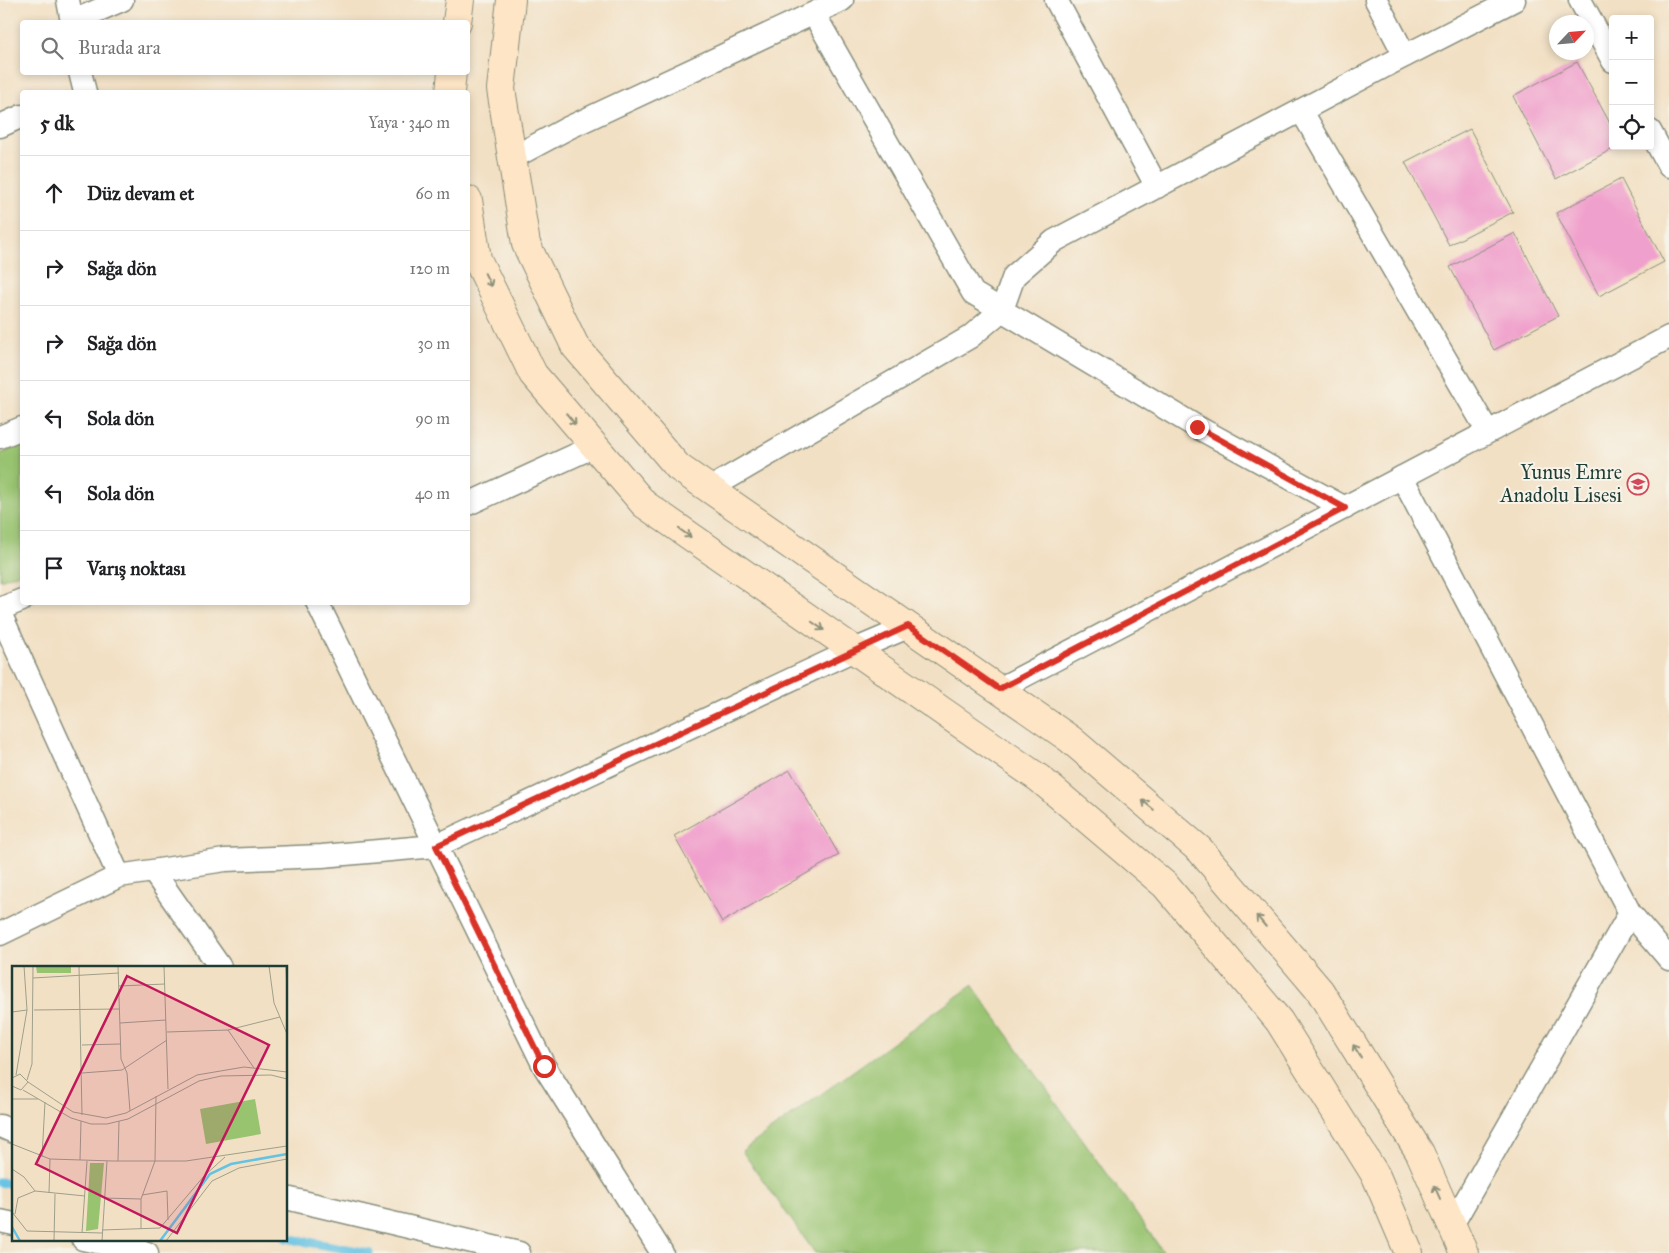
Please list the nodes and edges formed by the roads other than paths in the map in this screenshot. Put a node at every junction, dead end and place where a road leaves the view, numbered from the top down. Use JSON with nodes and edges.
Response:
{"nodes":[{"id":1,"x":122,"y":0,"type":"edge"},
{"id":2,"x":460,"y":0,"type":"edge"},
{"id":3,"x":511,"y":0,"type":"edge"},
{"id":4,"x":842,"y":0,"type":"edge"},
{"id":5,"x":1056,"y":0,"type":"edge"},
{"id":6,"x":1376,"y":0,"type":"edge"},
{"id":7,"x":1514,"y":0,"type":"edge"},
{"id":8,"x":1580,"y":0,"type":"edge"},
{"id":9,"x":814,"y":14,"type":"junction"},
{"id":10,"x":70,"y":15,"type":"edge"},
{"id":11,"x":457,"y":20,"type":"edge"},
{"id":12,"x":1405,"y":56,"type":"junction"},
{"id":13,"x":1612,"y":60,"type":"edge"},
{"id":14,"x":452,"y":75,"type":"edge"},
{"id":15,"x":450,"y":90,"type":"edge"},
{"id":16,"x":1301,"y":110,"type":"junction"},
{"id":17,"x":20,"y":117,"type":"edge"},
{"id":18,"x":0,"y":126,"type":"edge"},
{"id":19,"x":1654,"y":138,"type":"edge"},
{"id":20,"x":512,"y":158,"type":"junction"},
{"id":21,"x":1669,"y":166,"type":"edge"},
{"id":22,"x":1157,"y":187,"type":"junction"},
{"id":23,"x":470,"y":213,"type":"edge"},
{"id":24,"x":1002,"y":310,"type":"junction"},
{"id":25,"x":1669,"y":337,"type":"edge"},
{"id":26,"x":20,"y":429,"type":"edge"},
{"id":27,"x":1488,"y":432,"type":"junction"},
{"id":28,"x":0,"y":438,"type":"edge"},
{"id":29,"x":595,"y":446,"type":"junction"},
{"id":30,"x":1402,"y":477,"type":"junction"},
{"id":31,"x":709,"y":488,"type":"junction"},
{"id":32,"x":470,"y":503,"type":"edge"},
{"id":33,"x":1345,"y":508,"type":"junction"},
{"id":34,"x":20,"y":601,"type":"edge"},
{"id":35,"x":318,"y":605,"type":"edge"},
{"id":36,"x":0,"y":609,"type":"edge"},
{"id":37,"x":0,"y":613,"type":"edge"},
{"id":38,"x":908,"y":626,"type":"junction"},
{"id":39,"x":854,"y":650,"type":"junction"},
{"id":40,"x":999,"y":689,"type":"junction"},
{"id":41,"x":436,"y":846,"type":"junction"},
{"id":42,"x":153,"y":871,"type":"junction"},
{"id":43,"x":119,"y":876,"type":"junction"},
{"id":44,"x":1630,"y":913,"type":"junction"},
{"id":45,"x":0,"y":934,"type":"edge"},
{"id":46,"x":1669,"y":959,"type":"edge"},
{"id":47,"x":219,"y":966,"type":"edge"},
{"id":48,"x":0,"y":1126,"type":"edge"},
{"id":49,"x":12,"y":1131,"type":"edge"},
{"id":50,"x":288,"y":1198,"type":"edge"},
{"id":51,"x":1452,"y":1225,"type":"junction"},
{"id":52,"x":88,"y":1240,"type":"edge"},
{"id":53,"x":147,"y":1253,"type":"edge"},
{"id":54,"x":519,"y":1253,"type":"edge"},
{"id":55,"x":662,"y":1253,"type":"edge"},
{"id":56,"x":1409,"y":1253,"type":"edge"},
{"id":57,"x":1464,"y":1253,"type":"edge"}],
"edges":[{"from":1,"to":10,"type":"street"},
{"from":2,"to":11,"type":"main road"},
{"from":3,"to":20,"type":"main road"},
{"from":4,"to":9,"type":"street"},
{"from":5,"to":22,"type":"street"},
{"from":6,"to":12,"type":"street"},
{"from":7,"to":12,"type":"street"},
{"from":8,"to":13,"type":"street"},
{"from":9,"to":20,"type":"street"},
{"from":9,"to":24,"type":"street"},
{"from":12,"to":16,"type":"street"},
{"from":14,"to":15,"type":"main road"},
{"from":16,"to":22,"type":"street"},
{"from":16,"to":27,"type":"street"},
{"from":17,"to":18,"type":"street"},
{"from":19,"to":21,"type":"street"},
{"from":20,"to":31,"type":"main road"},
{"from":22,"to":24,"type":"street"},
{"from":23,"to":29,"type":"main road","one_way":true},
{"from":24,"to":31,"type":"street"},
{"from":24,"to":33,"type":"street"},
{"from":25,"to":27,"type":"street"},
{"from":26,"to":28,"type":"street"},
{"from":27,"to":30,"type":"street"},
{"from":29,"to":32,"type":"street"},
{"from":29,"to":39,"type":"main road","one_way":true},
{"from":30,"to":33,"type":"street"},
{"from":30,"to":44,"type":"street"},
{"from":31,"to":38,"type":"main road"},
{"from":33,"to":40,"type":"street"},
{"from":34,"to":36,"type":"street"},
{"from":35,"to":41,"type":"street"},
{"from":37,"to":43,"type":"street"},
{"from":38,"to":39,"type":"street"},
{"from":38,"to":40,"type":"main road"},
{"from":39,"to":41,"type":"street"},
{"from":39,"to":56,"type":"main road"},
{"from":51,"to":40,"type":"main road","one_way":true},
{"from":41,"to":42,"type":"street"},
{"from":41,"to":55,"type":"street"},
{"from":42,"to":43,"type":"street"},
{"from":42,"to":47,"type":"street"},
{"from":43,"to":45,"type":"street"},
{"from":44,"to":46,"type":"street"},
{"from":44,"to":51,"type":"street"},
{"from":48,"to":49,"type":"street"},
{"from":50,"to":54,"type":"street"},
{"from":51,"to":57,"type":"main road"},
{"from":52,"to":53,"type":"street"}]}
